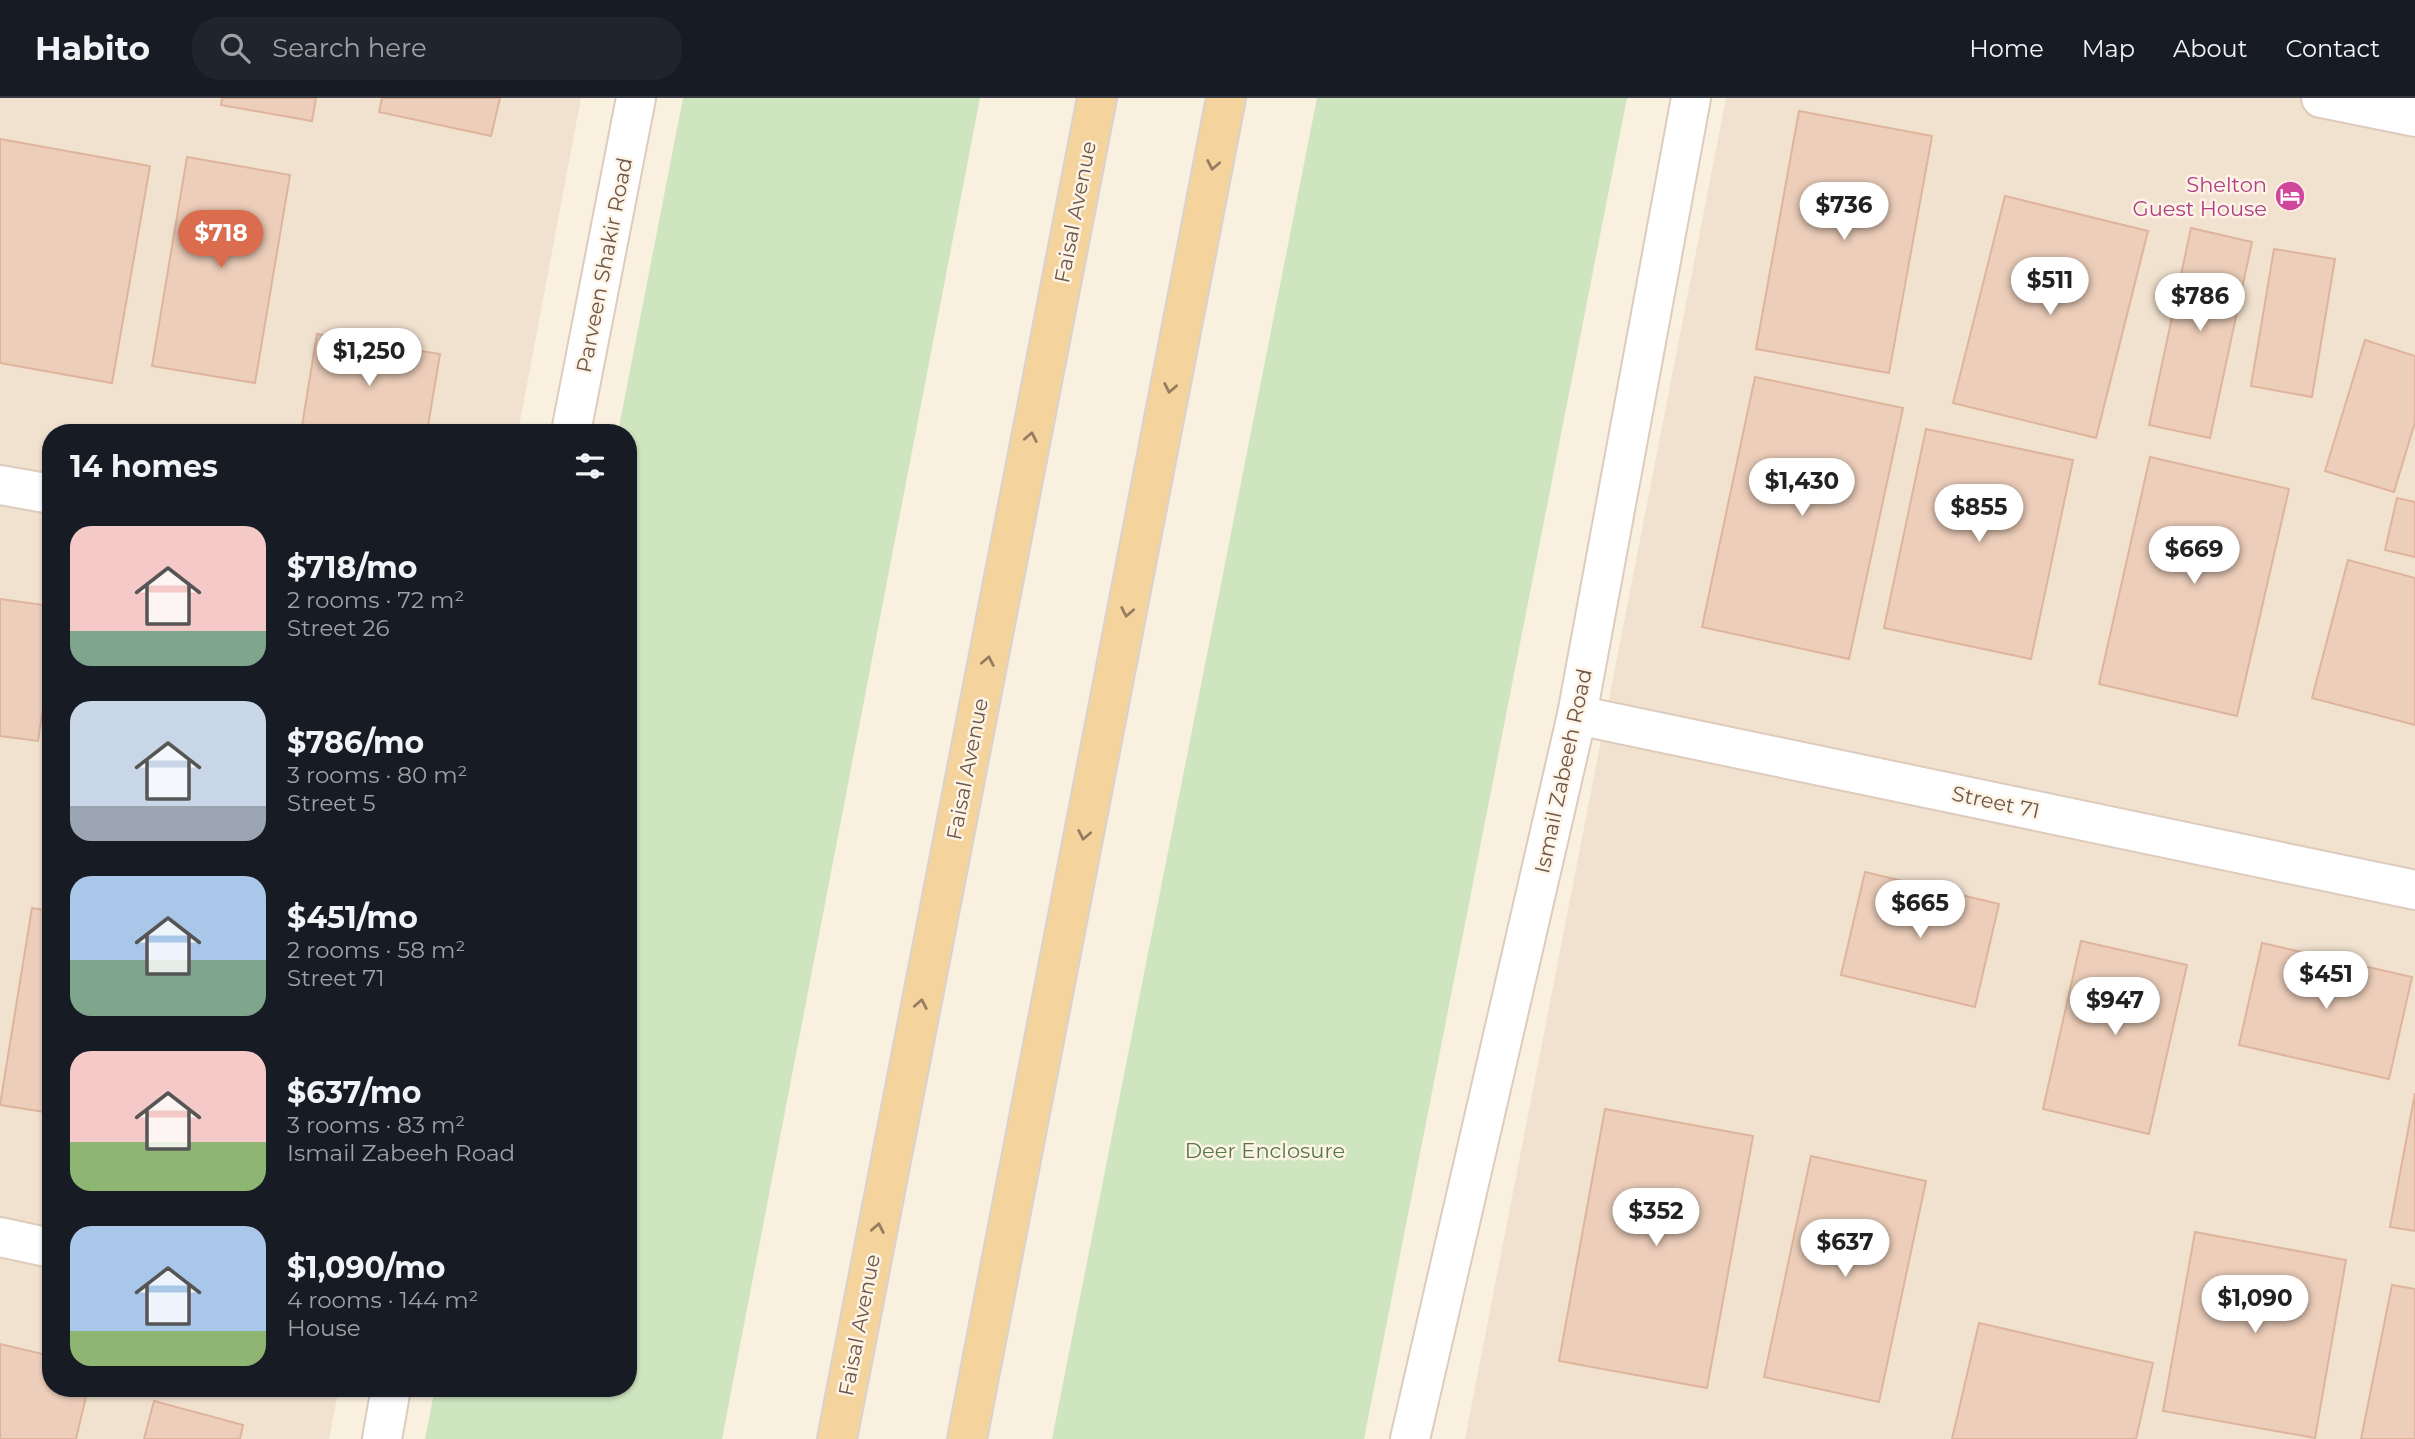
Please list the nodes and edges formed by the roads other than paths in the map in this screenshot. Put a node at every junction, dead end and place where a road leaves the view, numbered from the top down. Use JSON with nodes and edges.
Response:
{"nodes":[{"id":1,"x":636,"y":98,"type":"edge"},
{"id":2,"x":1097,"y":98,"type":"edge"},
{"id":3,"x":1226,"y":98,"type":"edge"},
{"id":4,"x":1691,"y":98,"type":"edge"},
{"id":5,"x":2320,"y":98,"type":"edge"},
{"id":6,"x":2415,"y":117,"type":"edge"},
{"id":7,"x":573,"y":424,"type":"edge"},
{"id":8,"x":0,"y":485,"type":"edge"},
{"id":9,"x":42,"y":492,"type":"edge"},
{"id":10,"x":1577,"y":715,"type":"junction"},
{"id":11,"x":2415,"y":890,"type":"edge"},
{"id":12,"x":0,"y":1237,"type":"edge"},
{"id":13,"x":42,"y":1246,"type":"edge"},
{"id":14,"x":389,"y":1397,"type":"edge"},
{"id":15,"x":382,"y":1439,"type":"edge"},
{"id":16,"x":837,"y":1439,"type":"edge"},
{"id":17,"x":967,"y":1439,"type":"edge"},
{"id":18,"x":1410,"y":1439,"type":"edge"}],
"edges":[{"from":1,"to":7,"type":"street","name":"Parveen Shakir Road"},
{"from":16,"to":2,"type":"main road","name":"Faisal Avenue","one_way":true},
{"from":3,"to":17,"type":"main road","one_way":true},
{"from":4,"to":10,"type":"street","name":"Ismail Zabeeh Road"},
{"from":5,"to":6,"type":"street"},
{"from":8,"to":9,"type":"street"},
{"from":10,"to":11,"type":"street","name":"Street 71"},
{"from":10,"to":18,"type":"street","name":"Ismail Zabeeh Road"},
{"from":12,"to":13,"type":"street"},
{"from":14,"to":15,"type":"street"}]}
